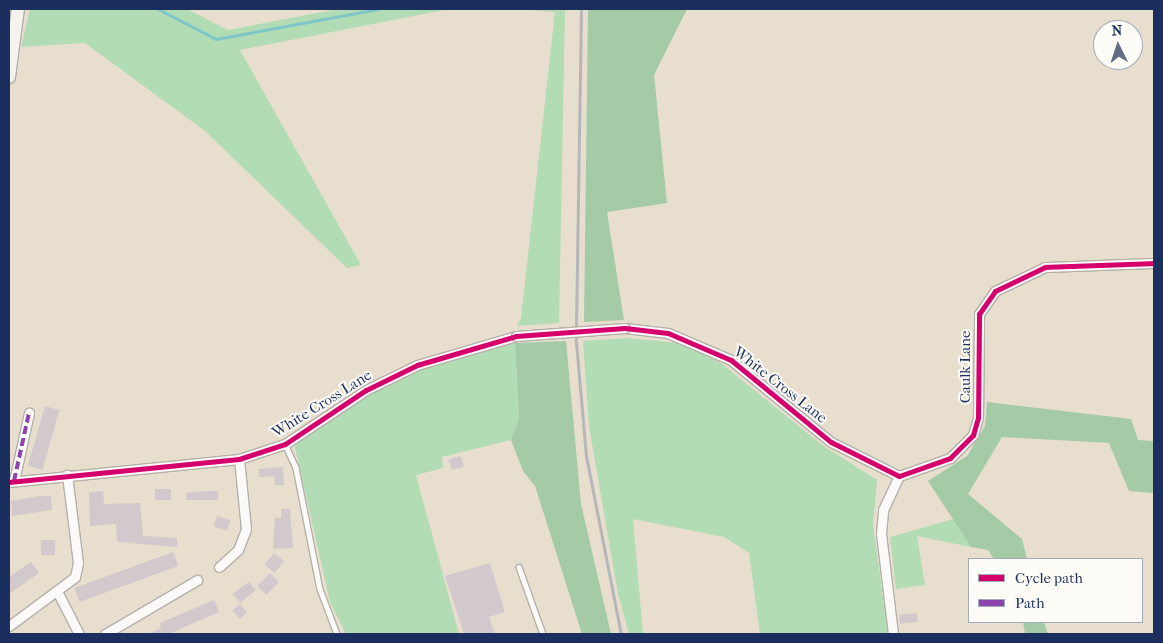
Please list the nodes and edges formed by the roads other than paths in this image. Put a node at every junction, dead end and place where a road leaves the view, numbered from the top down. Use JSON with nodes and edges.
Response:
{"nodes":[{"id":1,"x":15,"y":12,"type":"edge"},
{"id":2,"x":10,"y":54,"type":"edge"},
{"id":3,"x":9,"y":77,"type":"edge"},
{"id":4,"x":1154,"y":263,"type":"edge"},
{"id":5,"x":29,"y":413,"type":"dead end"},
{"id":6,"x":285,"y":444,"type":"junction"},
{"id":7,"x":239,"y":459,"type":"junction"},
{"id":8,"x":67,"y":475,"type":"junction"},
{"id":9,"x":899,"y":476,"type":"junction"},
{"id":10,"x":12,"y":481,"type":"edge"},
{"id":11,"x":220,"y":567,"type":"dead end"},
{"id":12,"x":519,"y":567,"type":"dead end"},
{"id":13,"x":197,"y":580,"type":"dead end"},
{"id":14,"x":58,"y":593,"type":"junction"},
{"id":15,"x":9,"y":626,"type":"edge"},
{"id":16,"x":79,"y":634,"type":"edge"},
{"id":17,"x":105,"y":634,"type":"edge"},
{"id":18,"x":337,"y":634,"type":"edge"},
{"id":19,"x":543,"y":634,"type":"edge"},
{"id":20,"x":893,"y":634,"type":"edge"}],
"edges":[{"from":1,"to":2,"type":"main road"},
{"from":2,"to":3,"type":"main road"},
{"from":4,"to":9,"type":"street","name":"Caulk Lane"},
{"from":5,"to":10,"type":"street"},
{"from":6,"to":7,"type":"street","name":"White Cross Lane"},
{"from":6,"to":9,"type":"street","name":"White Cross Lane","bridge":true},
{"from":6,"to":18,"type":"lane"},
{"from":7,"to":8,"type":"street","name":"White Cross Lane"},
{"from":7,"to":11,"type":"street"},
{"from":8,"to":10,"type":"street","name":"White Cross Lane"},
{"from":8,"to":14,"type":"street"},
{"from":9,"to":20,"type":"street"},
{"from":12,"to":19,"type":"lane"},
{"from":13,"to":17,"type":"street"},
{"from":14,"to":15,"type":"street"},
{"from":14,"to":16,"type":"street"}]}
